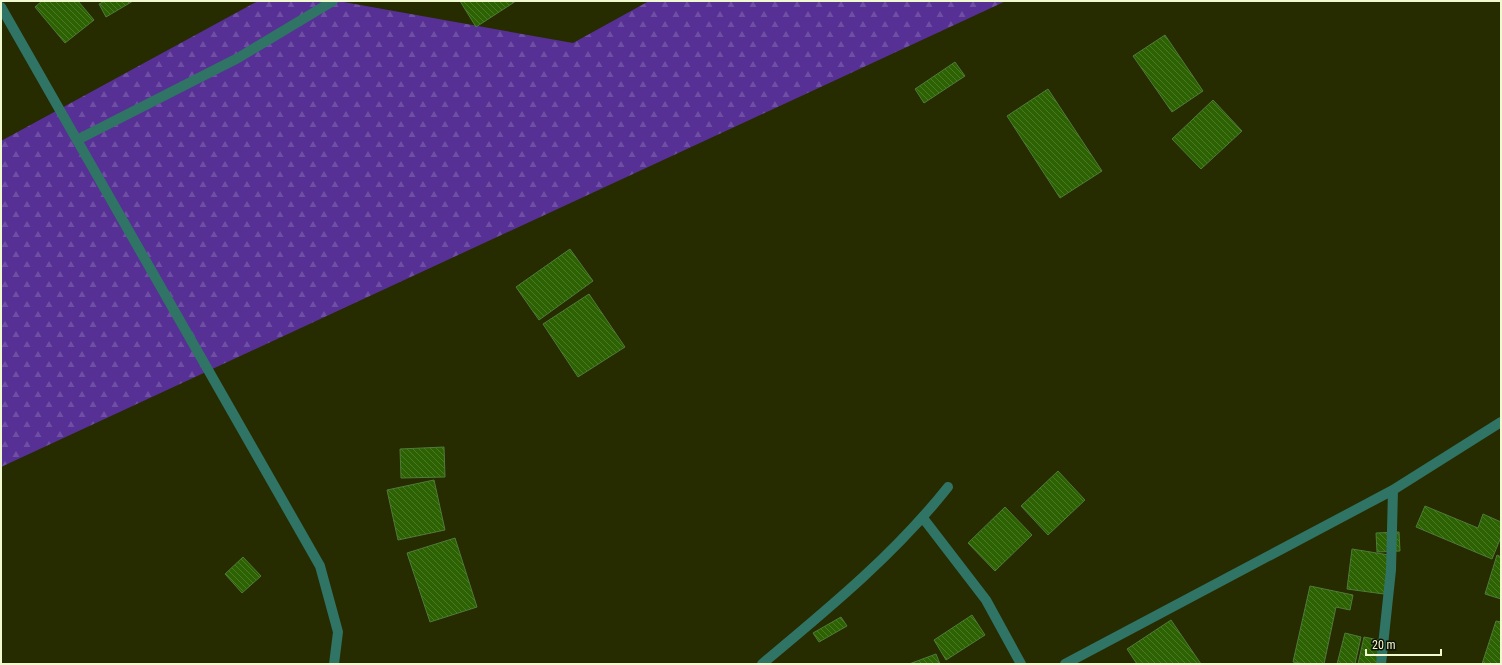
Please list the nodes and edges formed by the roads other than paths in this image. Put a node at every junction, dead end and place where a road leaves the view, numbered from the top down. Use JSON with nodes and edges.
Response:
{"nodes":[{"id":1,"x":333,"y":1,"type":"edge"},
{"id":2,"x":1,"y":8,"type":"edge"},
{"id":3,"x":77,"y":140,"type":"junction"},
{"id":4,"x":1501,"y":422,"type":"edge"},
{"id":5,"x":948,"y":487,"type":"dead end"},
{"id":6,"x":1393,"y":490,"type":"junction"},
{"id":7,"x":923,"y":518,"type":"junction"},
{"id":8,"x":1073,"y":662,"type":"edge"},
{"id":9,"x":334,"y":664,"type":"edge"},
{"id":10,"x":762,"y":664,"type":"edge"},
{"id":11,"x":1021,"y":664,"type":"edge"},
{"id":12,"x":1382,"y":664,"type":"edge"}],
"edges":[{"from":1,"to":3,"type":"street"},
{"from":2,"to":3,"type":"street"},
{"from":3,"to":9,"type":"street"},
{"from":4,"to":6,"type":"street"},
{"from":5,"to":7,"type":"street"},
{"from":6,"to":8,"type":"street"},
{"from":6,"to":12,"type":"street"},
{"from":7,"to":10,"type":"street"},
{"from":7,"to":11,"type":"street"}]}
